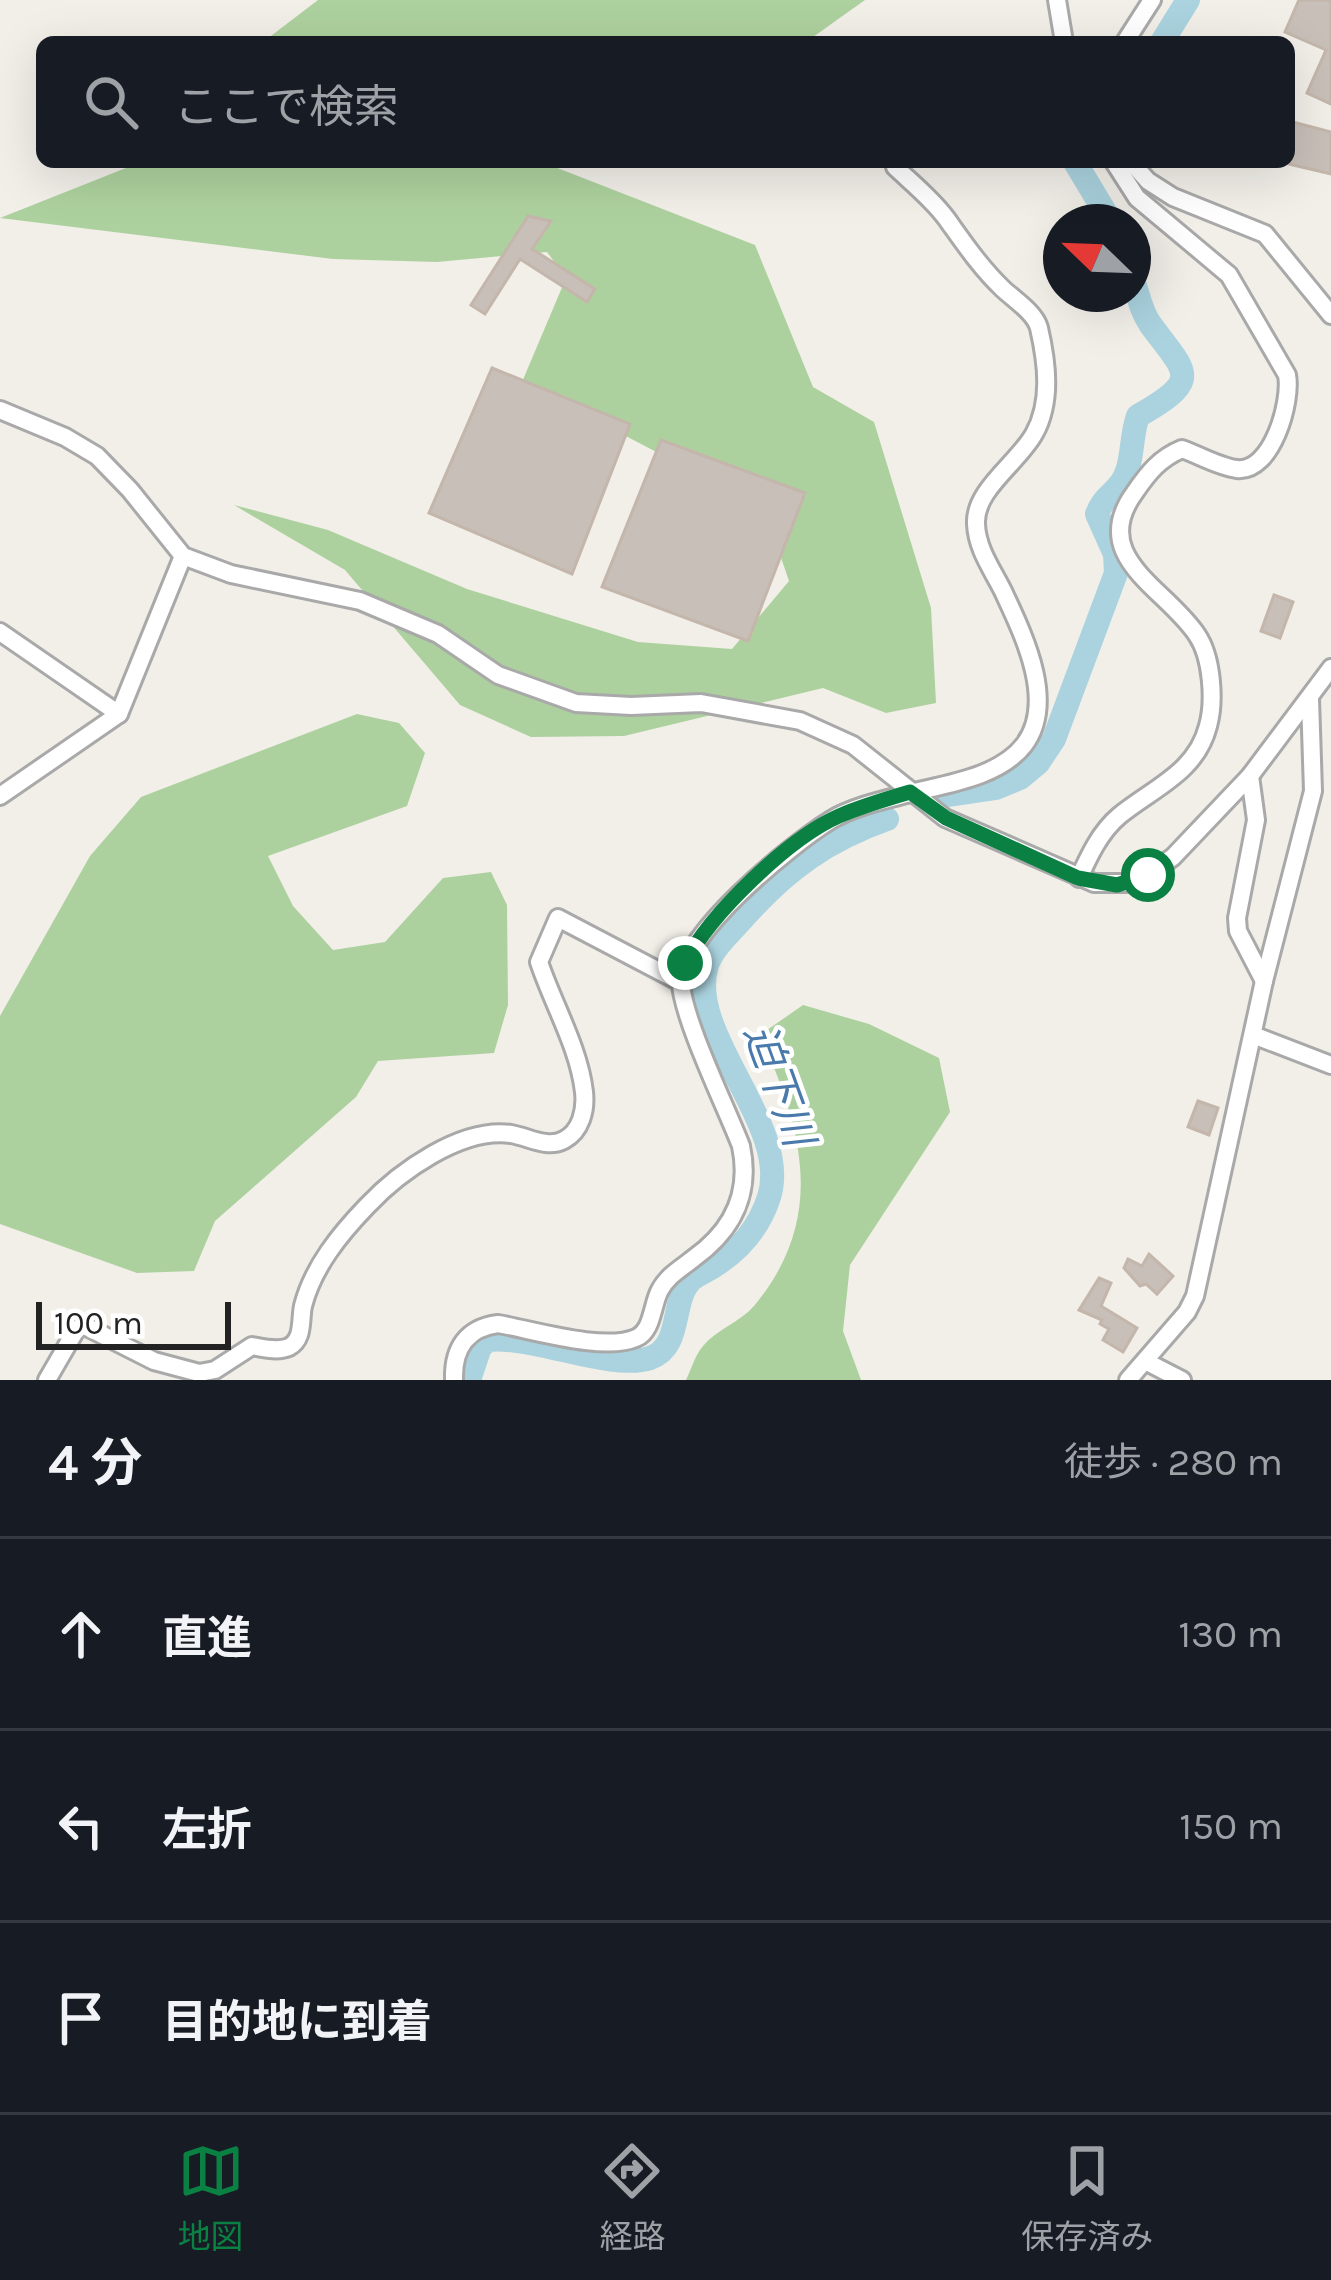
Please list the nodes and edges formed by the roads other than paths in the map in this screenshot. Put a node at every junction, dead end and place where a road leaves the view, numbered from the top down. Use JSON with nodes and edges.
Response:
{"nodes":[{"id":1,"x":1057,"y":0,"type":"edge"},
{"id":2,"x":1152,"y":0,"type":"edge"},
{"id":3,"x":1063,"y":36,"type":"edge"},
{"id":4,"x":1129,"y":36,"type":"edge"},
{"id":5,"x":896,"y":168,"type":"edge"},
{"id":6,"x":1118,"y":168,"type":"edge"},
{"id":7,"x":1136,"y":168,"type":"edge"},
{"id":8,"x":1331,"y":315,"type":"edge"},
{"id":9,"x":0,"y":410,"type":"edge"},
{"id":10,"x":183,"y":556,"type":"junction"},
{"id":11,"x":0,"y":632,"type":"edge"},
{"id":12,"x":1331,"y":668,"type":"edge"},
{"id":13,"x":1310,"y":699,"type":"junction"},
{"id":14,"x":119,"y":714,"type":"junction"},
{"id":15,"x":1250,"y":776,"type":"junction"},
{"id":16,"x":910,"y":792,"type":"junction"},
{"id":17,"x":0,"y":796,"type":"edge"},
{"id":18,"x":1078,"y":878,"type":"junction"},
{"id":19,"x":1264,"y":981,"type":"junction"},
{"id":20,"x":680,"y":982,"type":"junction"},
{"id":21,"x":1253,"y":1034,"type":"junction"},
{"id":22,"x":1331,"y":1065,"type":"edge"},
{"id":23,"x":1145,"y":1361,"type":"junction"},
{"id":24,"x":47,"y":1380,"type":"edge"},
{"id":25,"x":454,"y":1380,"type":"edge"},
{"id":26,"x":1128,"y":1380,"type":"edge"},
{"id":27,"x":1182,"y":1380,"type":"edge"}],
"edges":[{"from":1,"to":3,"type":"street"},
{"from":2,"to":4,"type":"street"},
{"from":5,"to":16,"type":"street"},
{"from":6,"to":18,"type":"street"},
{"from":7,"to":8,"type":"street"},
{"from":9,"to":10,"type":"street"},
{"from":10,"to":14,"type":"street"},
{"from":10,"to":16,"type":"street"},
{"from":11,"to":14,"type":"street"},
{"from":12,"to":13,"type":"street"},
{"from":13,"to":15,"type":"street"},
{"from":13,"to":19,"type":"street"},
{"from":14,"to":17,"type":"street"},
{"from":15,"to":18,"type":"street"},
{"from":15,"to":19,"type":"street"},
{"from":16,"to":18,"type":"street"},
{"from":16,"to":20,"type":"street"},
{"from":19,"to":21,"type":"street"},
{"from":20,"to":24,"type":"street"},
{"from":20,"to":25,"type":"street"},
{"from":21,"to":22,"type":"street"},
{"from":21,"to":23,"type":"street"},
{"from":23,"to":26,"type":"street"},
{"from":23,"to":27,"type":"street"}]}
